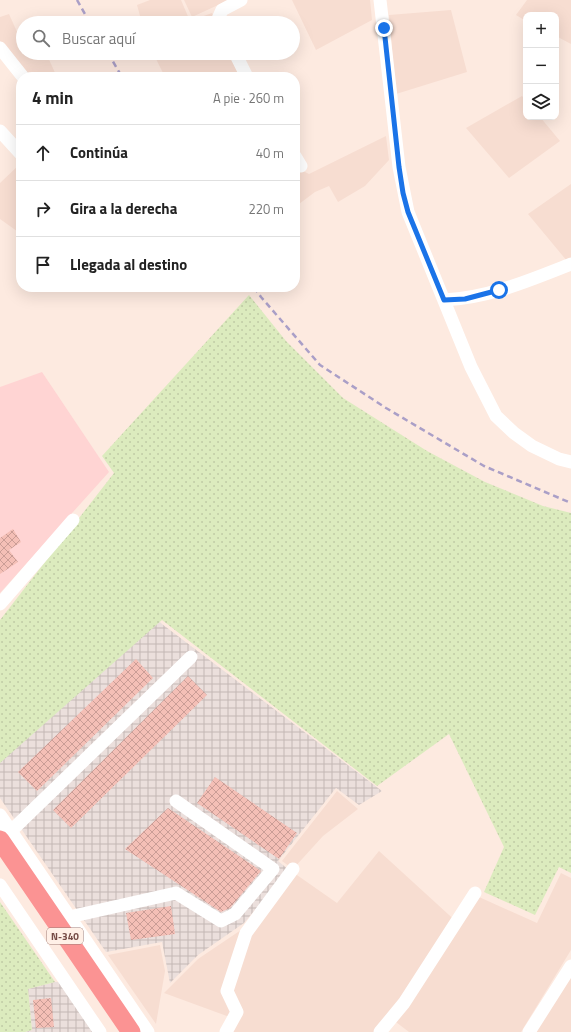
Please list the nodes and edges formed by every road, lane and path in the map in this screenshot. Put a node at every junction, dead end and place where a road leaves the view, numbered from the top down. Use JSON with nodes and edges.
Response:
{"nodes":[{"id":1,"x":241,"y":0,"type":"edge"},
{"id":2,"x":380,"y":0,"type":"edge"},
{"id":3,"x":219,"y":16,"type":"edge"},
{"id":4,"x":0,"y":48,"type":"edge"},
{"id":5,"x":238,"y":60,"type":"edge"},
{"id":6,"x":19,"y":72,"type":"edge"},
{"id":7,"x":244,"y":72,"type":"edge"},
{"id":8,"x":0,"y":131,"type":"edge"},
{"id":9,"x":16,"y":149,"type":"edge"},
{"id":10,"x":571,"y":264,"type":"edge"},
{"id":11,"x":444,"y":300,"type":"junction"},
{"id":12,"x":571,"y":462,"type":"edge"},
{"id":13,"x":73,"y":520,"type":"dead end"},
{"id":14,"x":0,"y":604,"type":"edge"},
{"id":15,"x":190,"y":657,"type":"dead end"},
{"id":16,"x":176,"y":801,"type":"dead end"},
{"id":17,"x":0,"y":815,"type":"edge"},
{"id":18,"x":0,"y":820,"type":"edge"},
{"id":19,"x":5,"y":836,"type":"edge"},
{"id":20,"x":0,"y":860,"type":"edge"},
{"id":21,"x":293,"y":869,"type":"dead end"},
{"id":22,"x":0,"y":874,"type":"edge"},
{"id":23,"x":0,"y":885,"type":"edge"},
{"id":24,"x":476,"y":893,"type":"dead end"},
{"id":25,"x":15,"y":907,"type":"junction"},
{"id":26,"x":69,"y":917,"type":"junction"},
{"id":27,"x":571,"y":966,"type":"edge"},
{"id":28,"x":100,"y":1032,"type":"edge"},
{"id":29,"x":117,"y":1032,"type":"edge"},
{"id":30,"x":131,"y":1032,"type":"edge"},
{"id":31,"x":148,"y":1032,"type":"edge"},
{"id":32,"x":226,"y":1032,"type":"edge"},
{"id":33,"x":380,"y":1032,"type":"edge"},
{"id":34,"x":529,"y":1032,"type":"edge"}],
"edges":[{"from":1,"to":3,"type":"street"},
{"from":2,"to":11,"type":"street"},
{"from":4,"to":6,"type":"street"},
{"from":5,"to":7,"type":"street"},
{"from":8,"to":9,"type":"street"},
{"from":10,"to":11,"type":"street"},
{"from":11,"to":12,"type":"street"},
{"from":13,"to":14,"type":"street"},
{"from":15,"to":19,"type":"street"},
{"from":16,"to":26,"type":"street"},
{"from":17,"to":19,"type":"street"},
{"from":18,"to":19,"type":"street"},
{"from":19,"to":26,"type":"street"},
{"from":19,"to":30,"type":"highway","number":"N-340"},
{"from":20,"to":29,"type":"highway","number":"N-340"},
{"from":21,"to":32,"type":"street"},
{"from":22,"to":25,"type":"street"},
{"from":23,"to":25,"type":"street"},
{"from":24,"to":33,"type":"street"},
{"from":25,"to":28,"type":"street"},
{"from":26,"to":31,"type":"street"},
{"from":27,"to":34,"type":"street"}]}
